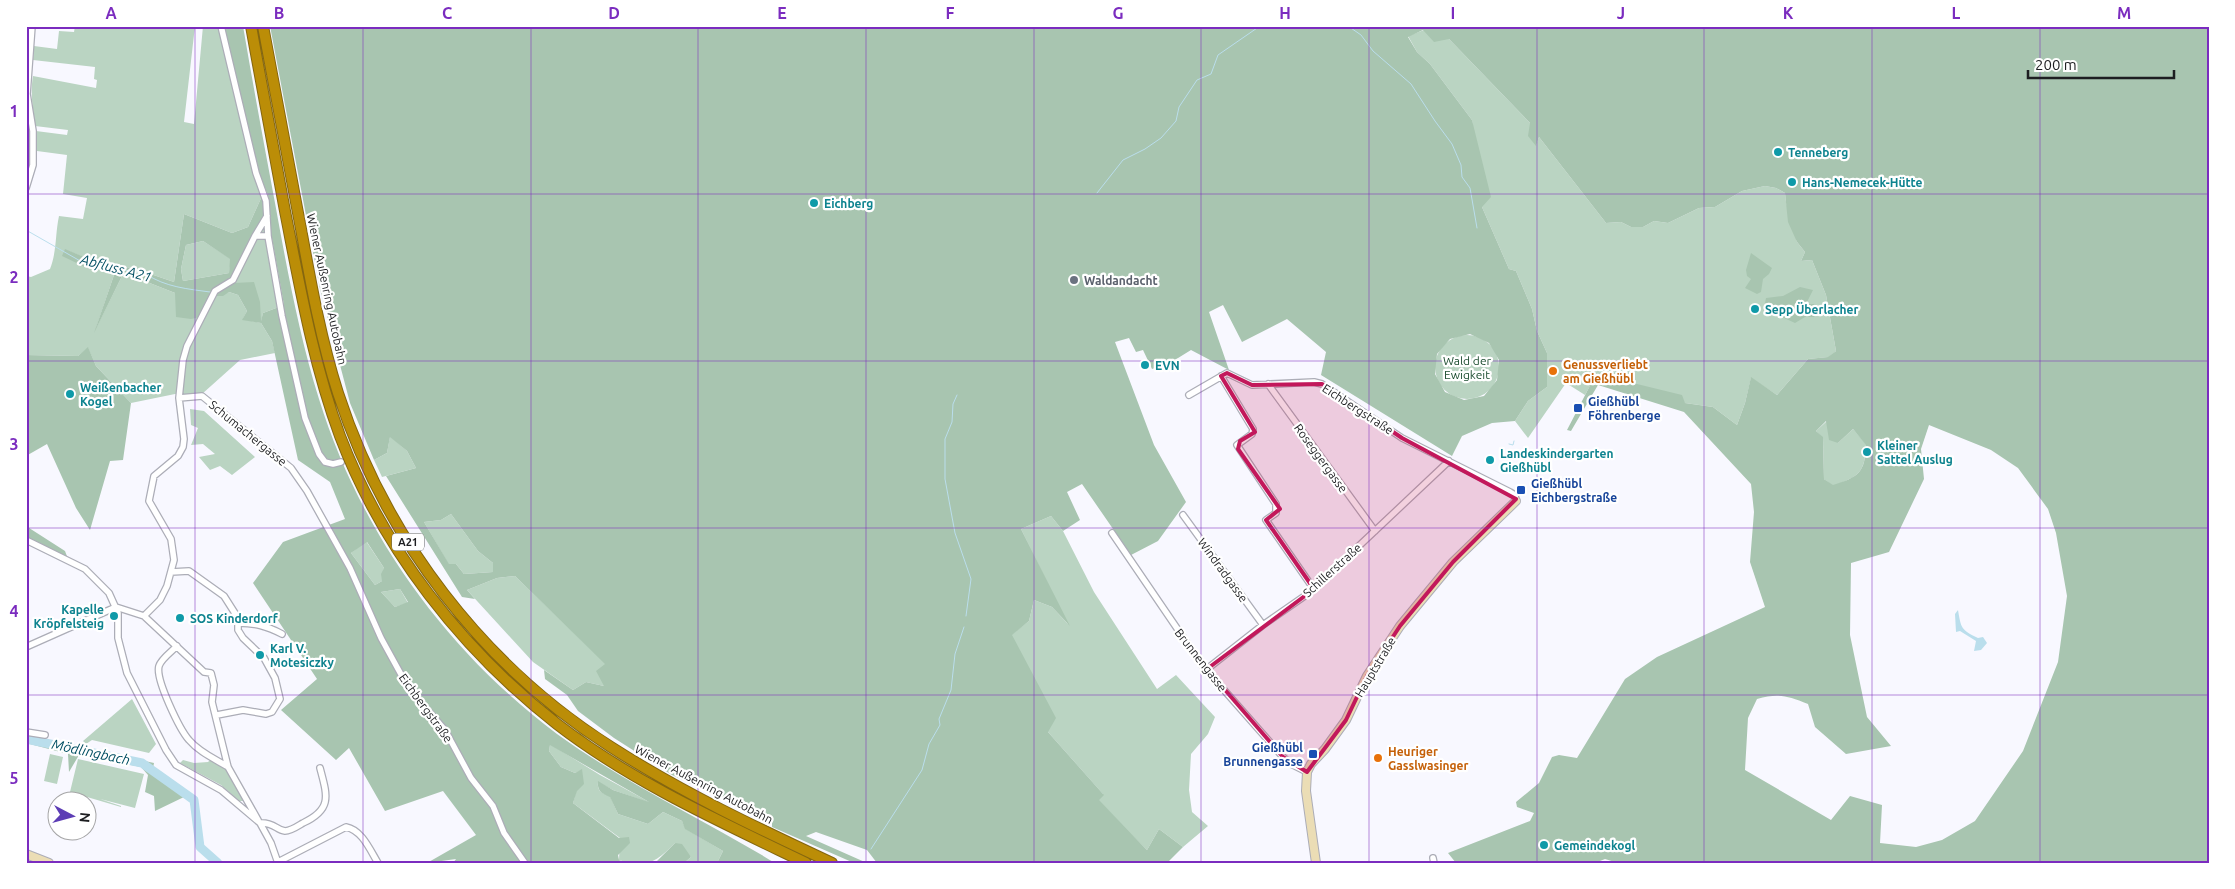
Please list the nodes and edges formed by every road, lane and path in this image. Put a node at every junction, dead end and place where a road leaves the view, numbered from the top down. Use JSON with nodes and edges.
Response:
{"nodes":[{"id":1,"x":32,"y":26,"type":"edge"},
{"id":2,"x":220,"y":26,"type":"edge"},
{"id":3,"x":251,"y":26,"type":"edge"},
{"id":4,"x":263,"y":26,"type":"edge"},
{"id":5,"x":27,"y":95,"type":"edge"},
{"id":6,"x":26,"y":188,"type":"edge"},
{"id":7,"x":267,"y":215,"type":"junction"},
{"id":8,"x":256,"y":236,"type":"junction"},
{"id":9,"x":268,"y":236,"type":"junction"},
{"id":10,"x":1221,"y":376,"type":"junction"},
{"id":11,"x":1268,"y":384,"type":"junction"},
{"id":12,"x":1189,"y":395,"type":"dead end"},
{"id":13,"x":178,"y":398,"type":"junction"},
{"id":14,"x":1449,"y":461,"type":"junction"},
{"id":15,"x":341,"y":462,"type":"dead end"},
{"id":16,"x":1516,"y":501,"type":"joint"},
{"id":17,"x":1183,"y":516,"type":"dead end"},
{"id":18,"x":324,"y":521,"type":"joint"},
{"id":19,"x":1375,"y":531,"type":"junction"},
{"id":20,"x":1112,"y":533,"type":"dead end"},
{"id":21,"x":26,"y":540,"type":"edge"},
{"id":22,"x":171,"y":572,"type":"junction"},
{"id":23,"x":1313,"y":588,"type":"junction"},
{"id":24,"x":116,"y":607,"type":"junction"},
{"id":25,"x":144,"y":616,"type":"junction"},
{"id":26,"x":238,"y":623,"type":"junction"},
{"id":27,"x":1263,"y":625,"type":"junction"},
{"id":28,"x":282,"y":634,"type":"dead end"},
{"id":29,"x":177,"y":646,"type":"junction"},
{"id":30,"x":26,"y":647,"type":"edge"},
{"id":31,"x":1207,"y":669,"type":"junction"},
{"id":32,"x":216,"y":715,"type":"junction"},
{"id":33,"x":26,"y":732,"type":"edge"},
{"id":34,"x":45,"y":735,"type":"dead end"},
{"id":35,"x":228,"y":766,"type":"junction"},
{"id":36,"x":320,"y":768,"type":"dead end"},
{"id":37,"x":1307,"y":772,"type":"junction"},
{"id":38,"x":260,"y":823,"type":"junction"},
{"id":39,"x":26,"y":854,"type":"edge"},
{"id":40,"x":278,"y":862,"type":"edge"},
{"id":41,"x":49,"y":863,"type":"edge"},
{"id":42,"x":378,"y":863,"type":"edge"},
{"id":43,"x":524,"y":863,"type":"edge"},
{"id":44,"x":806,"y":863,"type":"edge"},
{"id":45,"x":832,"y":863,"type":"edge"},
{"id":46,"x":1316,"y":863,"type":"edge"}],
"edges":[{"from":1,"to":5,"type":"street"},
{"from":2,"to":7,"type":"street"},
{"from":3,"to":44,"type":"highway","name":"Wiener Außenring Autobahn","number":"A21"},
{"from":4,"to":45,"type":"highway","name":"Wiener Außenring Autobahn","number":"A21"},
{"from":5,"to":6,"type":"street"},
{"from":7,"to":8,"type":"street"},
{"from":7,"to":9,"type":"street"},
{"from":8,"to":9,"type":"street"},
{"from":8,"to":13,"type":"street"},
{"from":9,"to":15,"type":"street"},
{"from":10,"to":11,"type":"street","name":"Eichbergstraße"},
{"from":10,"to":12,"type":"street"},
{"from":10,"to":23,"type":"street"},
{"from":11,"to":14,"type":"street","name":"Eichbergstraße"},
{"from":11,"to":19,"type":"street","name":"Roseggergasse"},
{"from":13,"to":18,"type":"street","name":"Schumachergasse"},
{"from":13,"to":22,"type":"street"},
{"from":14,"to":16,"type":"street","name":"Eichbergstraße"},
{"from":14,"to":19,"type":"street","name":"Schillerstraße"},
{"from":16,"to":37,"type":"street","name":"Hauptstraße"},
{"from":17,"to":27,"type":"street","name":"Windradgasse"},
{"from":18,"to":43,"type":"street","name":"Eichbergstraße"},
{"from":19,"to":23,"type":"street","name":"Schillerstraße"},
{"from":20,"to":31,"type":"street","name":"Brunnengasse"},
{"from":21,"to":24,"type":"street"},
{"from":22,"to":25,"type":"street"},
{"from":22,"to":26,"type":"street"},
{"from":23,"to":27,"type":"street","name":"Schillerstraße"},
{"from":24,"to":25,"type":"street"},
{"from":24,"to":30,"type":"street"},
{"from":24,"to":38,"type":"street"},
{"from":25,"to":29,"type":"street"},
{"from":26,"to":28,"type":"street"},
{"from":26,"to":32,"type":"street"},
{"from":27,"to":31,"type":"street","name":"Schillerstraße"},
{"from":29,"to":32,"type":"street"},
{"from":29,"to":35,"type":"street"},
{"from":31,"to":37,"type":"street","name":"Brunnengasse"},
{"from":32,"to":35,"type":"street"},
{"from":33,"to":34,"type":"street"},
{"from":35,"to":38,"type":"street"},
{"from":36,"to":38,"type":"street"},
{"from":37,"to":46,"type":"street"},
{"from":38,"to":40,"type":"street"},
{"from":39,"to":41,"type":"street"},
{"from":40,"to":42,"type":"street"}]}
